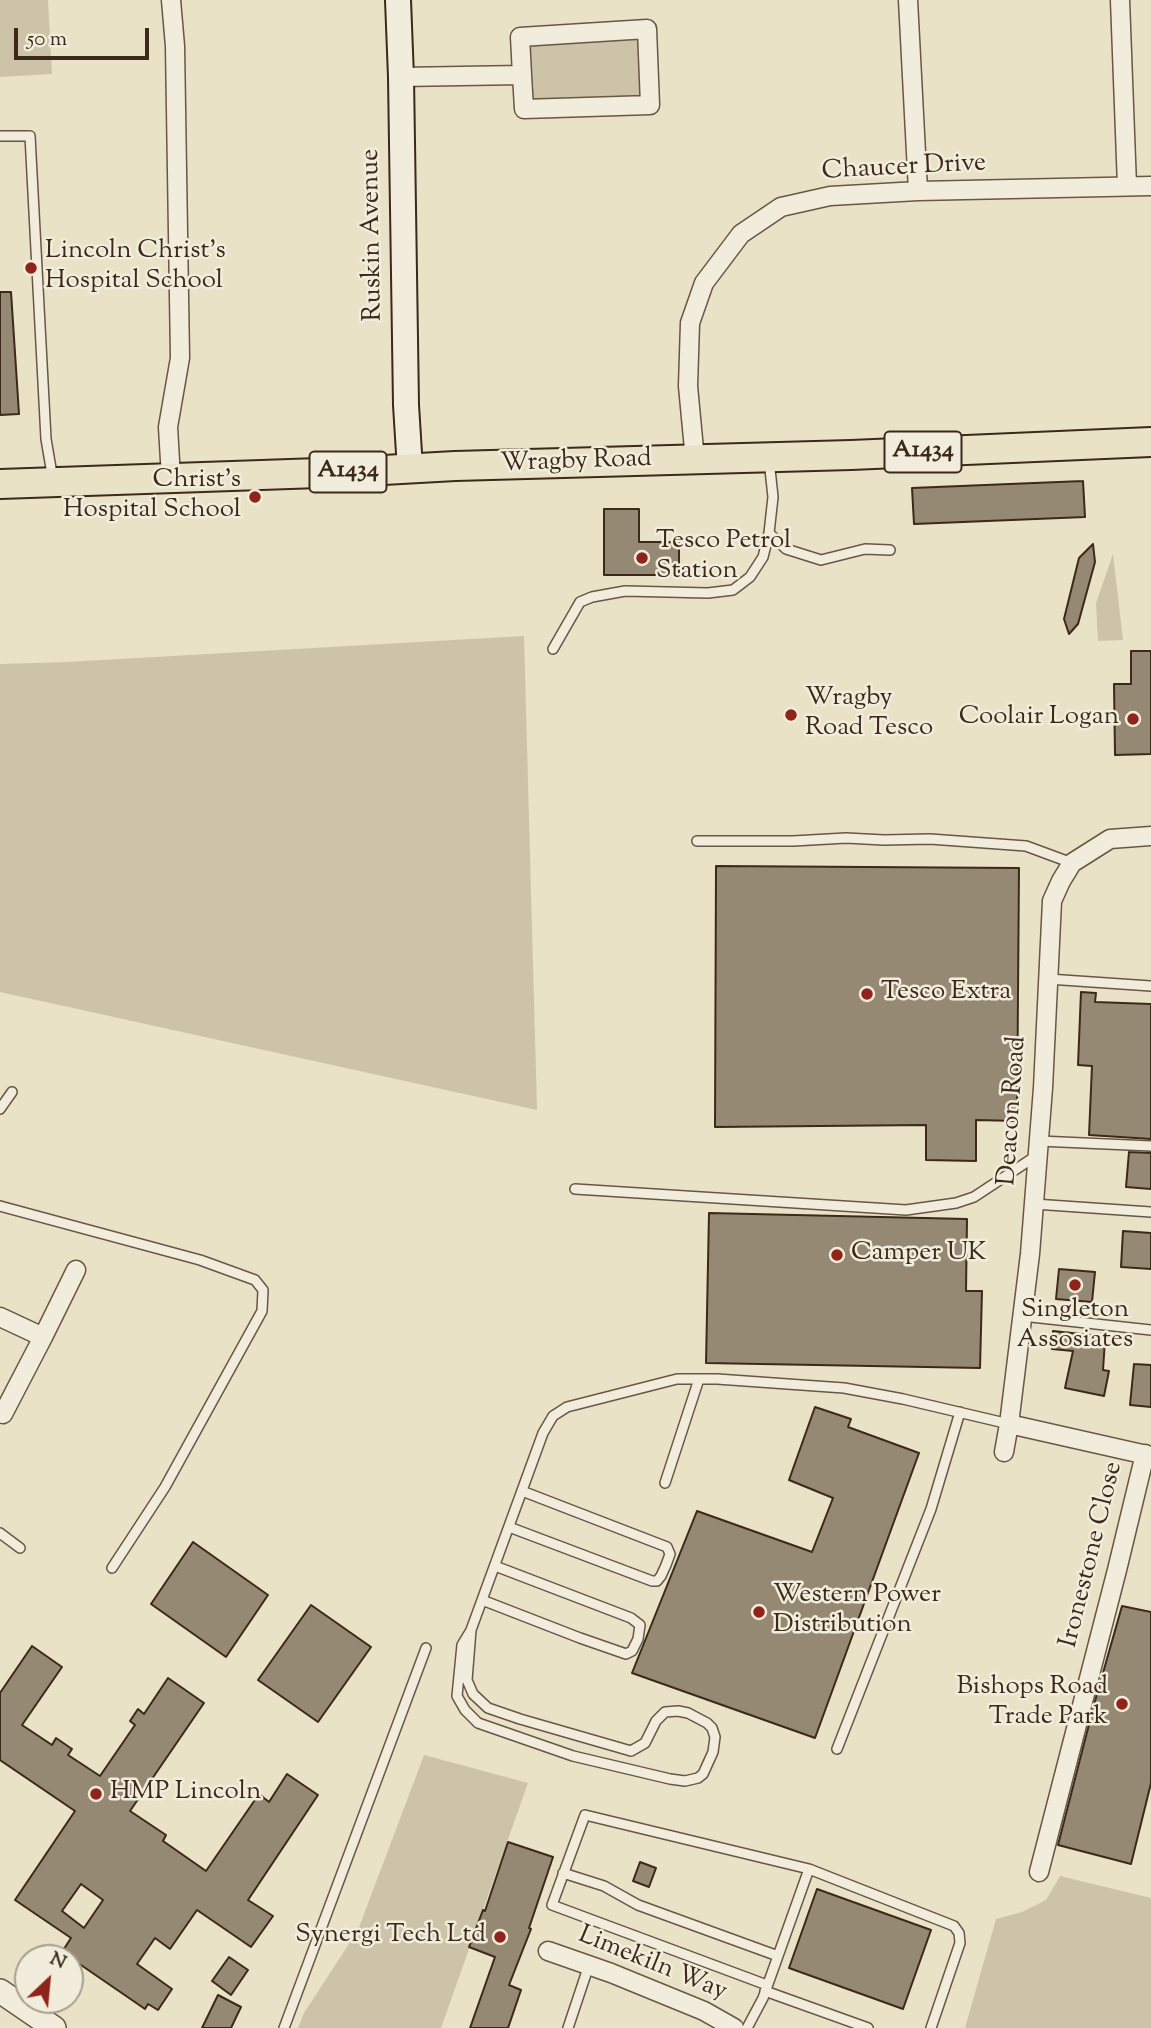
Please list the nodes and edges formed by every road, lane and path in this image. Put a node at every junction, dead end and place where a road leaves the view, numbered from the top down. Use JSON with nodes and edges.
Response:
{"nodes":[{"id":1,"x":172,"y":0,"type":"edge"},
{"id":2,"x":398,"y":0,"type":"edge"},
{"id":3,"x":908,"y":0,"type":"edge"},
{"id":4,"x":1120,"y":0,"type":"edge"},
{"id":5,"x":522,"y":75,"type":"junction"},
{"id":6,"x":401,"y":77,"type":"junction"},
{"id":7,"x":0,"y":136,"type":"edge"},
{"id":8,"x":1127,"y":186,"type":"junction"},
{"id":9,"x":1151,"y":186,"type":"edge"},
{"id":10,"x":918,"y":191,"type":"junction"},
{"id":11,"x":1151,"y":442,"type":"edge"},
{"id":12,"x":769,"y":458,"type":"junction"},
{"id":13,"x":695,"y":460,"type":"junction"},
{"id":14,"x":410,"y":469,"type":"junction"},
{"id":15,"x":172,"y":478,"type":"junction"},
{"id":16,"x":53,"y":482,"type":"junction"},
{"id":17,"x":0,"y":484,"type":"edge"},
{"id":18,"x":769,"y":533,"type":"junction"},
{"id":19,"x":890,"y":550,"type":"dead end"},
{"id":20,"x":554,"y":649,"type":"dead end"},
{"id":21,"x":1151,"y":836,"type":"edge"},
{"id":22,"x":697,"y":841,"type":"dead end"},
{"id":23,"x":1072,"y":863,"type":"junction"},
{"id":24,"x":1048,"y":979,"type":"junction"},
{"id":25,"x":1151,"y":986,"type":"edge"},
{"id":26,"x":12,"y":1092,"type":"dead end"},
{"id":27,"x":0,"y":1109,"type":"edge"},
{"id":28,"x":1151,"y":1146,"type":"edge"},
{"id":29,"x":1038,"y":1148,"type":"junction"},
{"id":30,"x":575,"y":1189,"type":"dead end"},
{"id":31,"x":1034,"y":1204,"type":"junction"},
{"id":32,"x":0,"y":1206,"type":"edge"},
{"id":33,"x":1151,"y":1212,"type":"edge"},
{"id":34,"x":76,"y":1270,"type":"dead end"},
{"id":35,"x":1022,"y":1316,"type":"junction"},
{"id":36,"x":0,"y":1317,"type":"edge"},
{"id":37,"x":1151,"y":1330,"type":"edge"},
{"id":38,"x":43,"y":1337,"type":"junction"},
{"id":39,"x":699,"y":1379,"type":"junction"},
{"id":40,"x":960,"y":1412,"type":"junction"},
{"id":41,"x":4,"y":1414,"type":"dead end"},
{"id":42,"x":1009,"y":1424,"type":"junction"},
{"id":43,"x":1004,"y":1452,"type":"dead end"},
{"id":44,"x":1148,"y":1455,"type":"edge"},
{"id":45,"x":665,"y":1483,"type":"dead end"},
{"id":46,"x":523,"y":1491,"type":"junction"},
{"id":47,"x":509,"y":1527,"type":"junction"},
{"id":48,"x":0,"y":1533,"type":"edge"},
{"id":49,"x":20,"y":1548,"type":"dead end"},
{"id":50,"x":495,"y":1566,"type":"junction"},
{"id":51,"x":112,"y":1567,"type":"dead end"},
{"id":52,"x":482,"y":1600,"type":"junction"},
{"id":53,"x":471,"y":1630,"type":"junction"},
{"id":54,"x":426,"y":1648,"type":"dead end"},
{"id":55,"x":837,"y":1749,"type":"dead end"},
{"id":56,"x":809,"y":1869,"type":"junction"},
{"id":57,"x":1039,"y":1872,"type":"dead end"},
{"id":58,"x":563,"y":1873,"type":"junction"},
{"id":59,"x":548,"y":1951,"type":"dead end"},
{"id":60,"x":778,"y":1956,"type":"junction"},
{"id":61,"x":589,"y":1965,"type":"junction"},
{"id":62,"x":766,"y":1988,"type":"junction"},
{"id":63,"x":0,"y":1991,"type":"edge"},
{"id":64,"x":54,"y":2028,"type":"edge"},
{"id":65,"x":284,"y":2028,"type":"edge"},
{"id":66,"x":568,"y":2028,"type":"edge"},
{"id":67,"x":734,"y":2028,"type":"edge"},
{"id":68,"x":747,"y":2028,"type":"edge"},
{"id":69,"x":868,"y":2028,"type":"edge"},
{"id":70,"x":931,"y":2028,"type":"edge"}],
"edges":[{"from":1,"to":15,"type":"street"},
{"from":2,"to":6,"type":"main road","name":"Ruskin Avenue"},
{"from":3,"to":10,"type":"street"},
{"from":4,"to":8,"type":"street"},
{"from":5,"to":5,"type":"street"},
{"from":5,"to":6,"type":"street"},
{"from":6,"to":14,"type":"main road","name":"Ruskin Avenue"},
{"from":7,"to":16,"type":"lane"},
{"from":8,"to":9,"type":"street","name":"Chaucer Drive"},
{"from":8,"to":10,"type":"street","name":"Chaucer Drive"},
{"from":10,"to":13,"type":"street","name":"Chaucer Drive"},
{"from":11,"to":12,"type":"main road","name":"Wragby Road","number":"A1434"},
{"from":12,"to":13,"type":"main road","name":"Wragby Road","number":"A1434"},
{"from":12,"to":18,"type":"lane"},
{"from":13,"to":14,"type":"main road","name":"Wragby Road","number":"A1434"},
{"from":14,"to":15,"type":"main road","name":"Wragby Road","number":"A1434"},
{"from":15,"to":16,"type":"main road","name":"Wragby Road","number":"A1434"},
{"from":16,"to":17,"type":"main road","name":"Wragby Road","number":"A1434"},
{"from":18,"to":19,"type":"lane"},
{"from":18,"to":20,"type":"lane"},
{"from":21,"to":23,"type":"street","name":"Deacon Road"},
{"from":22,"to":23,"type":"lane"},
{"from":23,"to":24,"type":"street","name":"Deacon Road"},
{"from":24,"to":25,"type":"lane"},
{"from":24,"to":29,"type":"street","name":"Deacon Road"},
{"from":26,"to":27,"type":"lane"},
{"from":28,"to":29,"type":"lane"},
{"from":29,"to":30,"type":"lane"},
{"from":29,"to":31,"type":"street","name":"Deacon Road"},
{"from":31,"to":33,"type":"lane"},
{"from":31,"to":35,"type":"street","name":"Deacon Road"},
{"from":32,"to":51,"type":"lane"},
{"from":34,"to":38,"type":"street"},
{"from":35,"to":37,"type":"lane"},
{"from":35,"to":42,"type":"street","name":"Deacon Road"},
{"from":36,"to":38,"type":"street"},
{"from":38,"to":41,"type":"street"},
{"from":39,"to":40,"type":"lane"},
{"from":39,"to":45,"type":"lane"},
{"from":39,"to":46,"type":"lane"},
{"from":40,"to":42,"type":"lane"},
{"from":40,"to":55,"type":"lane"},
{"from":42,"to":43,"type":"street","name":"Deacon Road"},
{"from":42,"to":44,"type":"street"},
{"from":44,"to":57,"type":"street","name":"Ironestone Close"},
{"from":46,"to":47,"type":"lane"},
{"from":46,"to":47,"type":"lane"},
{"from":47,"to":50,"type":"lane"},
{"from":48,"to":49,"type":"lane"},
{"from":50,"to":52,"type":"lane"},
{"from":50,"to":52,"type":"lane"},
{"from":52,"to":53,"type":"lane"},
{"from":53,"to":53,"type":"lane"},
{"from":54,"to":65,"type":"lane"},
{"from":56,"to":58,"type":"lane"},
{"from":56,"to":60,"type":"lane"},
{"from":56,"to":70,"type":"lane"},
{"from":58,"to":60,"type":"lane"},
{"from":58,"to":62,"type":"lane"},
{"from":59,"to":61,"type":"street","name":"Limekiln Way"},
{"from":60,"to":62,"type":"lane"},
{"from":61,"to":66,"type":"lane"},
{"from":61,"to":67,"type":"street","name":"Limekiln Way"},
{"from":62,"to":68,"type":"lane"},
{"from":62,"to":69,"type":"lane"},
{"from":63,"to":64,"type":"street"}]}
